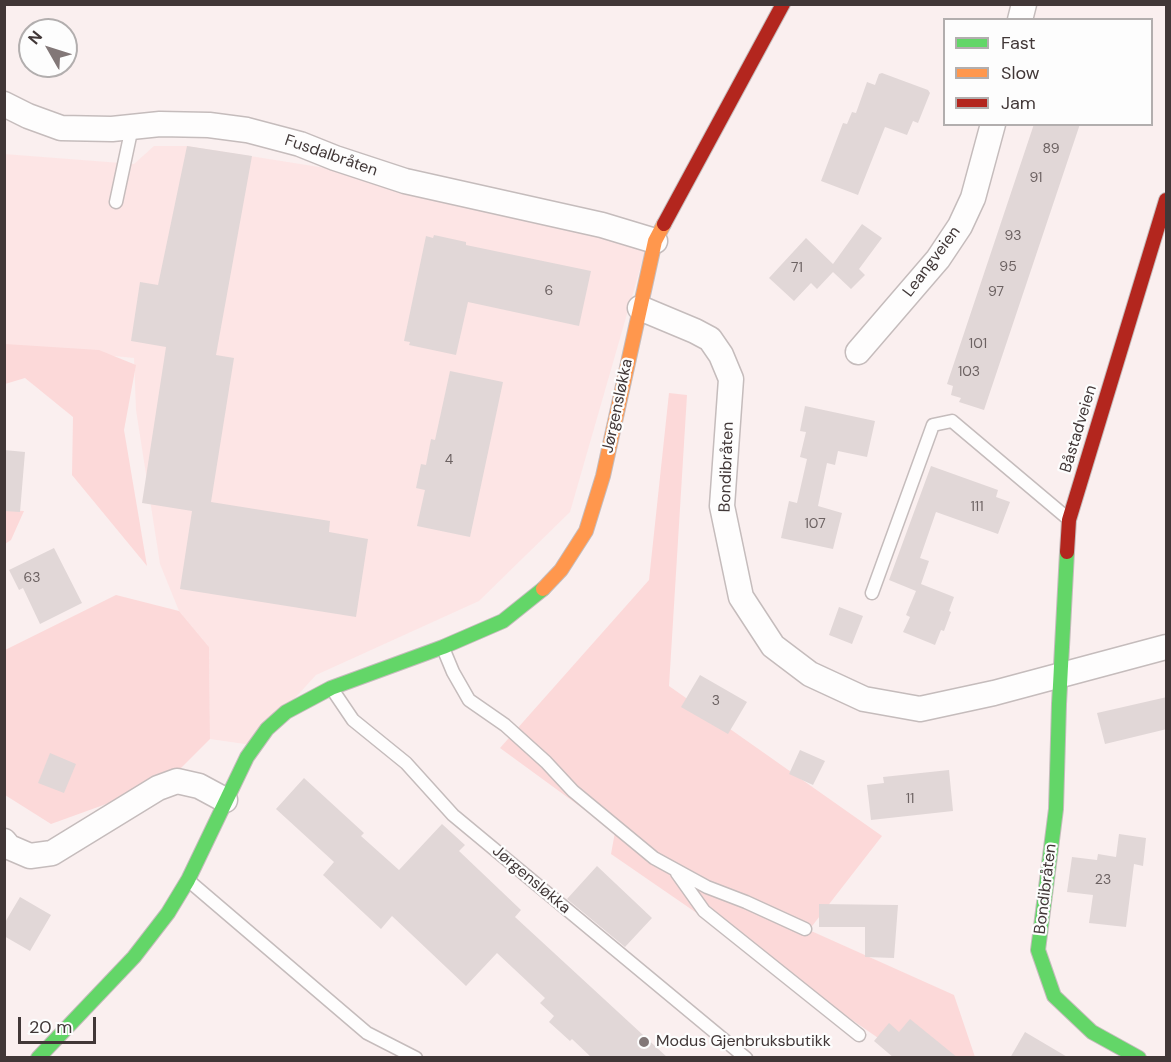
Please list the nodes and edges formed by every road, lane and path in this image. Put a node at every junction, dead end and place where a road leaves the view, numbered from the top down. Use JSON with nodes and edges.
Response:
{"nodes":[{"id":1,"x":783,"y":4,"type":"edge"},
{"id":2,"x":4,"y":104,"type":"edge"},
{"id":3,"x":992,"y":126,"type":"edge"},
{"id":4,"x":132,"y":127,"type":"junction"},
{"id":5,"x":1166,"y":200,"type":"edge"},
{"id":6,"x":116,"y":202,"type":"dead end"},
{"id":7,"x":655,"y":241,"type":"junction"},
{"id":8,"x":640,"y":308,"type":"junction"},
{"id":9,"x":858,"y":352,"type":"dead end"},
{"id":10,"x":1069,"y":520,"type":"junction"},
{"id":11,"x":872,"y":593,"type":"dead end"},
{"id":12,"x":443,"y":647,"type":"junction"},
{"id":13,"x":1167,"y":647,"type":"edge"},
{"id":14,"x":1061,"y":674,"type":"junction"},
{"id":15,"x":331,"y":688,"type":"junction"},
{"id":16,"x":225,"y":800,"type":"junction"},
{"id":17,"x":4,"y":841,"type":"edge"},
{"id":18,"x":676,"y":872,"type":"junction"},
{"id":19,"x":188,"y":880,"type":"junction"},
{"id":20,"x":805,"y":929,"type":"dead end"},
{"id":21,"x":859,"y":1035,"type":"dead end"},
{"id":22,"x":38,"y":1058,"type":"edge"},
{"id":23,"x":416,"y":1058,"type":"edge"},
{"id":24,"x":746,"y":1058,"type":"edge"},
{"id":25,"x":1139,"y":1058,"type":"edge"}],
"edges":[{"from":1,"to":7,"type":"street","name":"Jørgensløkka"},
{"from":2,"to":4,"type":"street","name":"Fusdalbråten"},
{"from":3,"to":9,"type":"street","name":"Leangveien"},
{"from":4,"to":6,"type":"lane"},
{"from":4,"to":7,"type":"street","name":"Fusdalbråten"},
{"from":5,"to":10,"type":"street","name":"Båstadveien"},
{"from":7,"to":8,"type":"street","name":"Jørgensløkka"},
{"from":8,"to":12,"type":"street","name":"Jørgensløkka"},
{"from":8,"to":14,"type":"street","name":"Bondibråten"},
{"from":10,"to":11,"type":"lane"},
{"from":10,"to":14,"type":"street","name":"Båstadveien"},
{"from":12,"to":15,"type":"street","name":"Jørgensløkka"},
{"from":12,"to":18,"type":"lane"},
{"from":13,"to":14,"type":"street","name":"Bondibråten"},
{"from":14,"to":25,"type":"street","name":"Bondibråten"},
{"from":15,"to":16,"type":"street","name":"Jørgensløkka"},
{"from":15,"to":24,"type":"lane","name":"Jørgensløkka"},
{"from":16,"to":17,"type":"street"},
{"from":16,"to":19,"type":"street","name":"Jørgensløkka"},
{"from":18,"to":20,"type":"lane"},
{"from":18,"to":21,"type":"lane"},
{"from":19,"to":22,"type":"street","name":"Jørgensløkka"},
{"from":19,"to":23,"type":"lane"}]}
